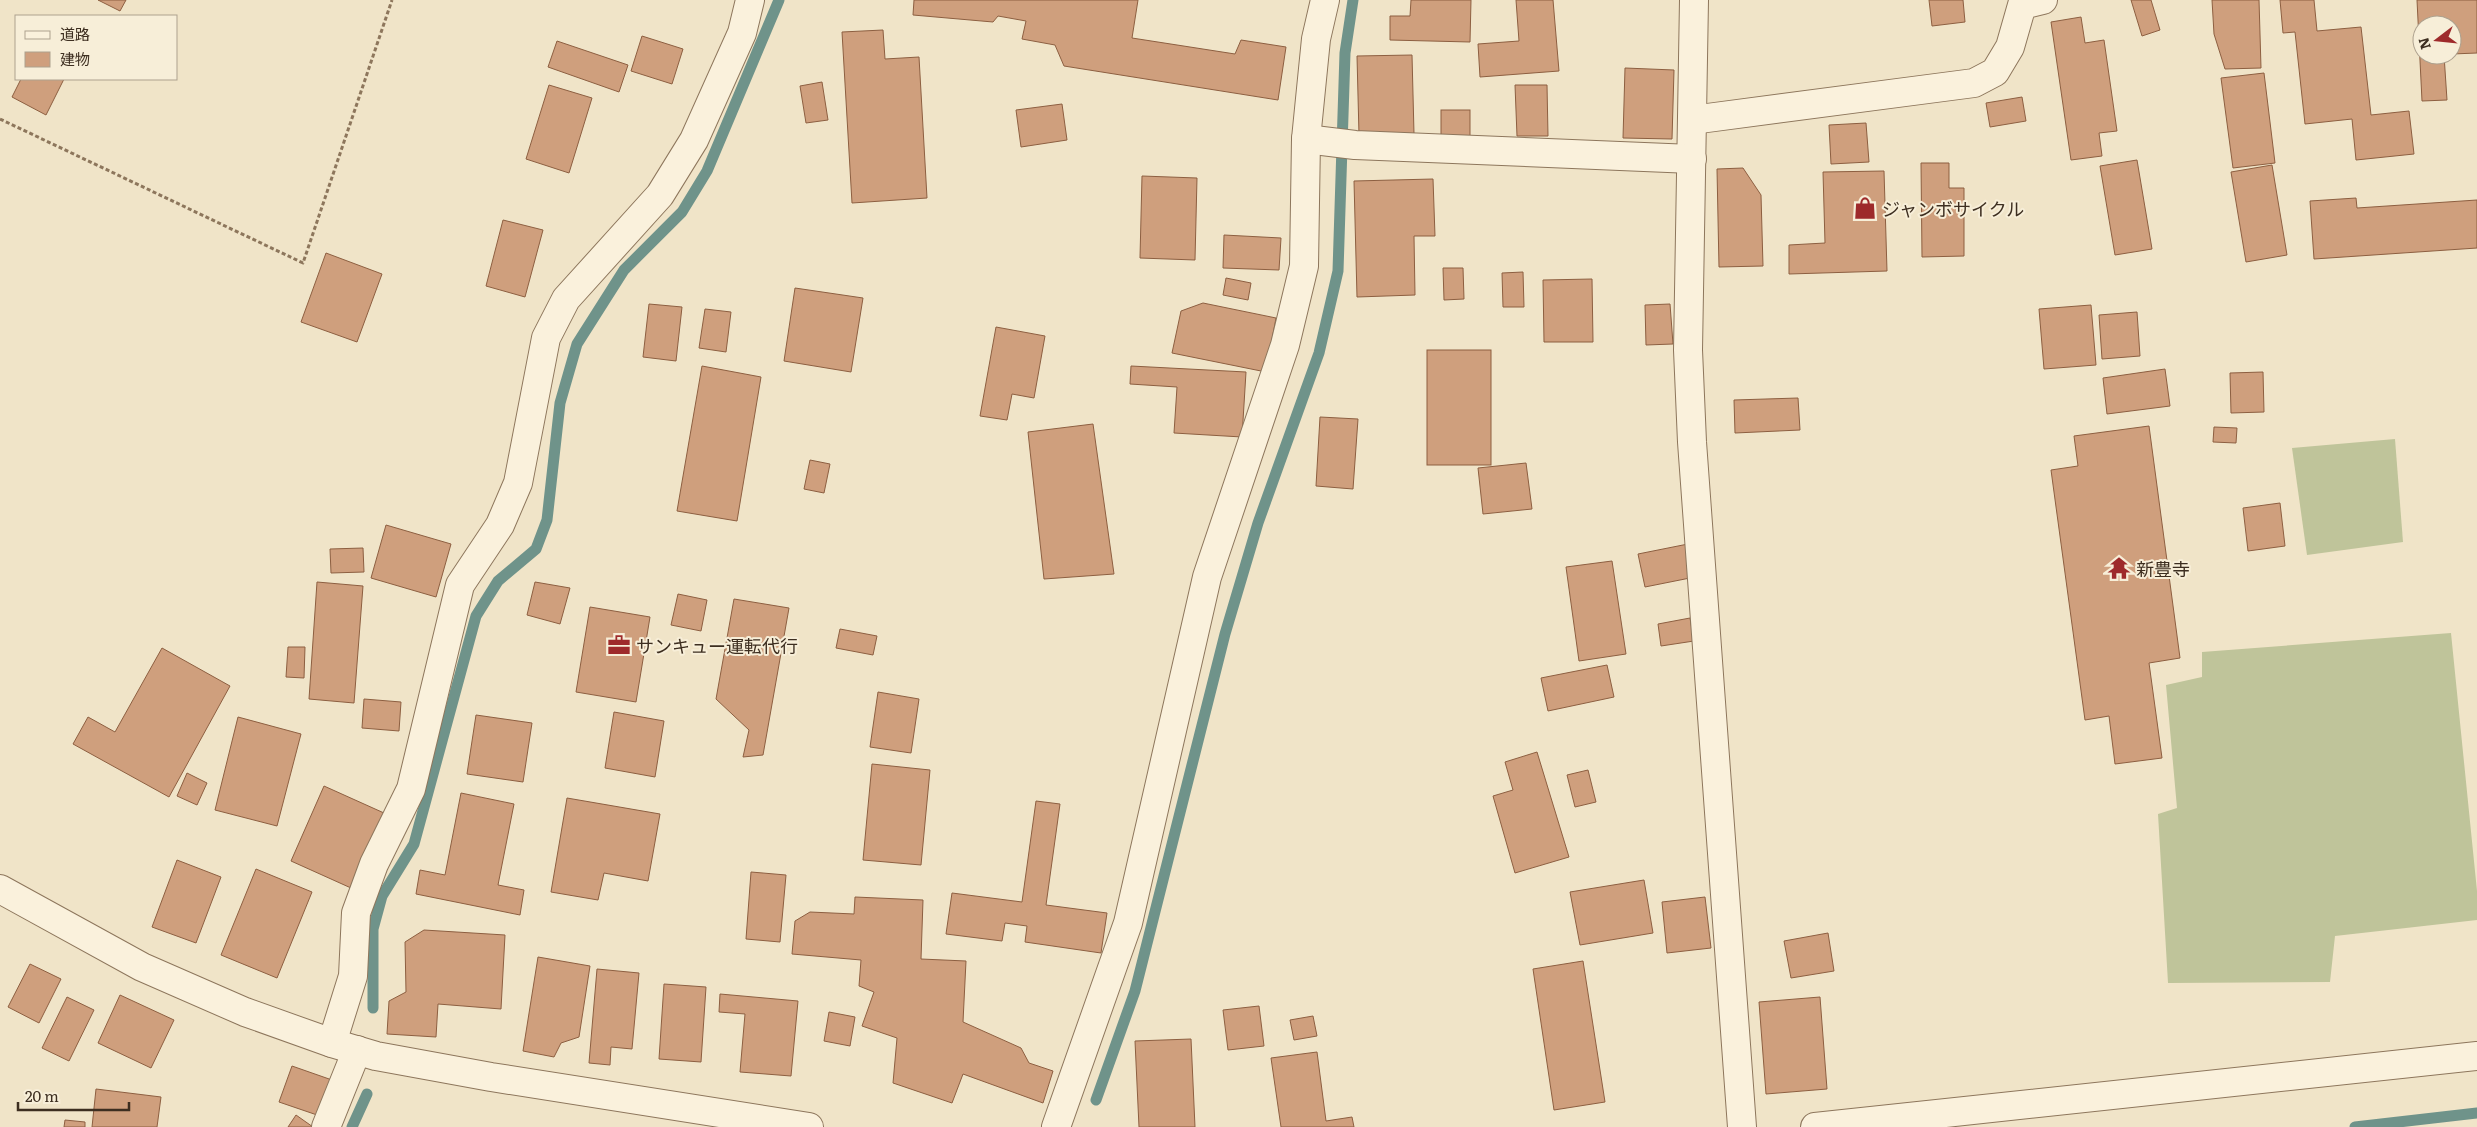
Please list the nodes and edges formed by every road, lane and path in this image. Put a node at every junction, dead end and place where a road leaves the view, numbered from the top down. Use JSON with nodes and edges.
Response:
{"nodes":[{"id":1,"x":392,"y":0,"type":"edge"},
{"id":2,"x":750,"y":0,"type":"edge"},
{"id":3,"x":1325,"y":0,"type":"edge"},
{"id":4,"x":1694,"y":0,"type":"edge"},
{"id":5,"x":2043,"y":0,"type":"edge"},
{"id":6,"x":0,"y":119,"type":"edge"},
{"id":7,"x":1692,"y":120,"type":"junction"},
{"id":8,"x":1317,"y":141,"type":"junction"},
{"id":9,"x":1692,"y":159,"type":"junction"},
{"id":10,"x":0,"y":889,"type":"edge"},
{"id":11,"x":344,"y":1047,"type":"junction"},
{"id":12,"x":2477,"y":1056,"type":"edge"},
{"id":13,"x":326,"y":1127,"type":"edge"},
{"id":14,"x":809,"y":1127,"type":"edge"},
{"id":15,"x":1056,"y":1127,"type":"edge"},
{"id":16,"x":1742,"y":1127,"type":"edge"},
{"id":17,"x":1815,"y":1127,"type":"edge"}],
"edges":[{"from":1,"to":6,"type":"path"},
{"from":2,"to":11,"type":"street"},
{"from":3,"to":8,"type":"street"},
{"from":4,"to":7,"type":"street"},
{"from":5,"to":7,"type":"street"},
{"from":7,"to":9,"type":"street"},
{"from":8,"to":9,"type":"street"},
{"from":8,"to":15,"type":"street"},
{"from":9,"to":16,"type":"street"},
{"from":10,"to":11,"type":"street"},
{"from":11,"to":13,"type":"street"},
{"from":11,"to":14,"type":"street"},
{"from":12,"to":17,"type":"street"}]}
